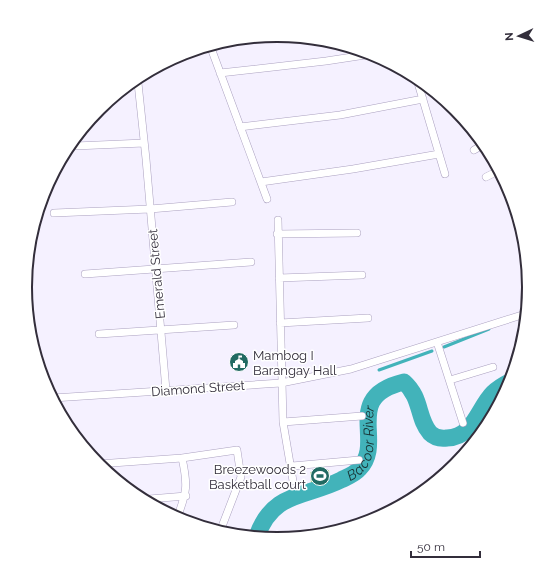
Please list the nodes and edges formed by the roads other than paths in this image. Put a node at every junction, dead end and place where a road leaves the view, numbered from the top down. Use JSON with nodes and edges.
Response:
{"nodes":[{"id":1,"x":212,"y":51,"type":"edge"},
{"id":2,"x":359,"y":56,"type":"edge"},
{"id":3,"x":220,"y":73,"type":"junction"},
{"id":4,"x":138,"y":85,"type":"edge"},
{"id":5,"x":419,"y":87,"type":"edge"},
{"id":6,"x":422,"y":99,"type":"junction"},
{"id":7,"x":240,"y":127,"type":"junction"},
{"id":8,"x":144,"y":143,"type":"junction"},
{"id":9,"x":77,"y":146,"type":"edge"},
{"id":10,"x":479,"y":147,"type":"edge"},
{"id":11,"x":474,"y":150,"type":"dead end"},
{"id":12,"x":440,"y":154,"type":"junction"},
{"id":13,"x":494,"y":173,"type":"edge"},
{"id":14,"x":445,"y":174,"type":"dead end"},
{"id":15,"x":486,"y":177,"type":"dead end"},
{"id":16,"x":261,"y":182,"type":"junction"},
{"id":17,"x":267,"y":199,"type":"dead end"},
{"id":18,"x":232,"y":202,"type":"dead end"},
{"id":19,"x":150,"y":209,"type":"junction"},
{"id":20,"x":54,"y":213,"type":"dead end"},
{"id":21,"x":278,"y":220,"type":"dead end"},
{"id":22,"x":357,"y":233,"type":"dead end"},
{"id":23,"x":277,"y":234,"type":"junction"},
{"id":24,"x":251,"y":262,"type":"dead end"},
{"id":25,"x":156,"y":270,"type":"junction"},
{"id":26,"x":85,"y":274,"type":"dead end"},
{"id":27,"x":362,"y":275,"type":"dead end"},
{"id":28,"x":279,"y":278,"type":"junction"},
{"id":29,"x":521,"y":315,"type":"edge"},
{"id":30,"x":368,"y":318,"type":"dead end"},
{"id":31,"x":280,"y":323,"type":"junction"},
{"id":32,"x":234,"y":324,"type":"dead end"},
{"id":33,"x":160,"y":328,"type":"junction"},
{"id":34,"x":98,"y":334,"type":"dead end"},
{"id":35,"x":437,"y":342,"type":"junction"},
{"id":36,"x":493,"y":368,"type":"dead end"},
{"id":37,"x":450,"y":380,"type":"junction"},
{"id":38,"x":281,"y":383,"type":"junction"},
{"id":39,"x":166,"y":390,"type":"junction"},
{"id":40,"x":58,"y":398,"type":"edge"},
{"id":41,"x":362,"y":416,"type":"dead end"},
{"id":42,"x":283,"y":422,"type":"junction"},
{"id":43,"x":463,"y":423,"type":"dead end"},
{"id":44,"x":182,"y":458,"type":"junction"},
{"id":45,"x":360,"y":460,"type":"dead end"},
{"id":46,"x":107,"y":463,"type":"edge"},
{"id":47,"x":292,"y":466,"type":"junction"},
{"id":48,"x":293,"y":481,"type":"dead end"},
{"id":49,"x":186,"y":496,"type":"junction"},
{"id":50,"x":153,"y":499,"type":"edge"},
{"id":51,"x":179,"y":512,"type":"edge"},
{"id":52,"x":222,"y":526,"type":"edge"}],
"edges":[{"from":1,"to":3,"type":"street"},
{"from":2,"to":3,"type":"street"},
{"from":3,"to":7,"type":"street"},
{"from":4,"to":8,"type":"street","name":"Emerald Street"},
{"from":5,"to":6,"type":"street"},
{"from":6,"to":7,"type":"street"},
{"from":6,"to":12,"type":"street"},
{"from":7,"to":16,"type":"street"},
{"from":8,"to":9,"type":"street"},
{"from":8,"to":19,"type":"street","name":"Emerald Street"},
{"from":10,"to":11,"type":"street"},
{"from":12,"to":14,"type":"street"},
{"from":12,"to":16,"type":"street"},
{"from":13,"to":15,"type":"street"},
{"from":16,"to":17,"type":"street"},
{"from":18,"to":19,"type":"street"},
{"from":19,"to":20,"type":"street"},
{"from":19,"to":25,"type":"street","name":"Emerald Street"},
{"from":21,"to":23,"type":"street"},
{"from":22,"to":23,"type":"street"},
{"from":23,"to":28,"type":"street"},
{"from":24,"to":25,"type":"street"},
{"from":25,"to":26,"type":"street"},
{"from":25,"to":33,"type":"street","name":"Emerald Street"},
{"from":27,"to":28,"type":"street"},
{"from":28,"to":31,"type":"street"},
{"from":29,"to":35,"type":"street","name":"Diamond Street"},
{"from":30,"to":31,"type":"street"},
{"from":31,"to":38,"type":"street"},
{"from":32,"to":33,"type":"street"},
{"from":33,"to":34,"type":"street"},
{"from":33,"to":39,"type":"street","name":"Emerald Street"},
{"from":35,"to":37,"type":"street"},
{"from":35,"to":38,"type":"street","name":"Diamond Street"},
{"from":36,"to":37,"type":"street"},
{"from":37,"to":43,"type":"street"},
{"from":38,"to":39,"type":"street","name":"Diamond Street"},
{"from":38,"to":42,"type":"street"},
{"from":39,"to":40,"type":"street","name":"Diamond Street"},
{"from":41,"to":42,"type":"street"},
{"from":42,"to":47,"type":"street"},
{"from":44,"to":46,"type":"street"},
{"from":44,"to":49,"type":"street"},
{"from":44,"to":52,"type":"street"},
{"from":45,"to":47,"type":"street"},
{"from":47,"to":48,"type":"street"},
{"from":49,"to":50,"type":"street"},
{"from":49,"to":51,"type":"street"}]}
